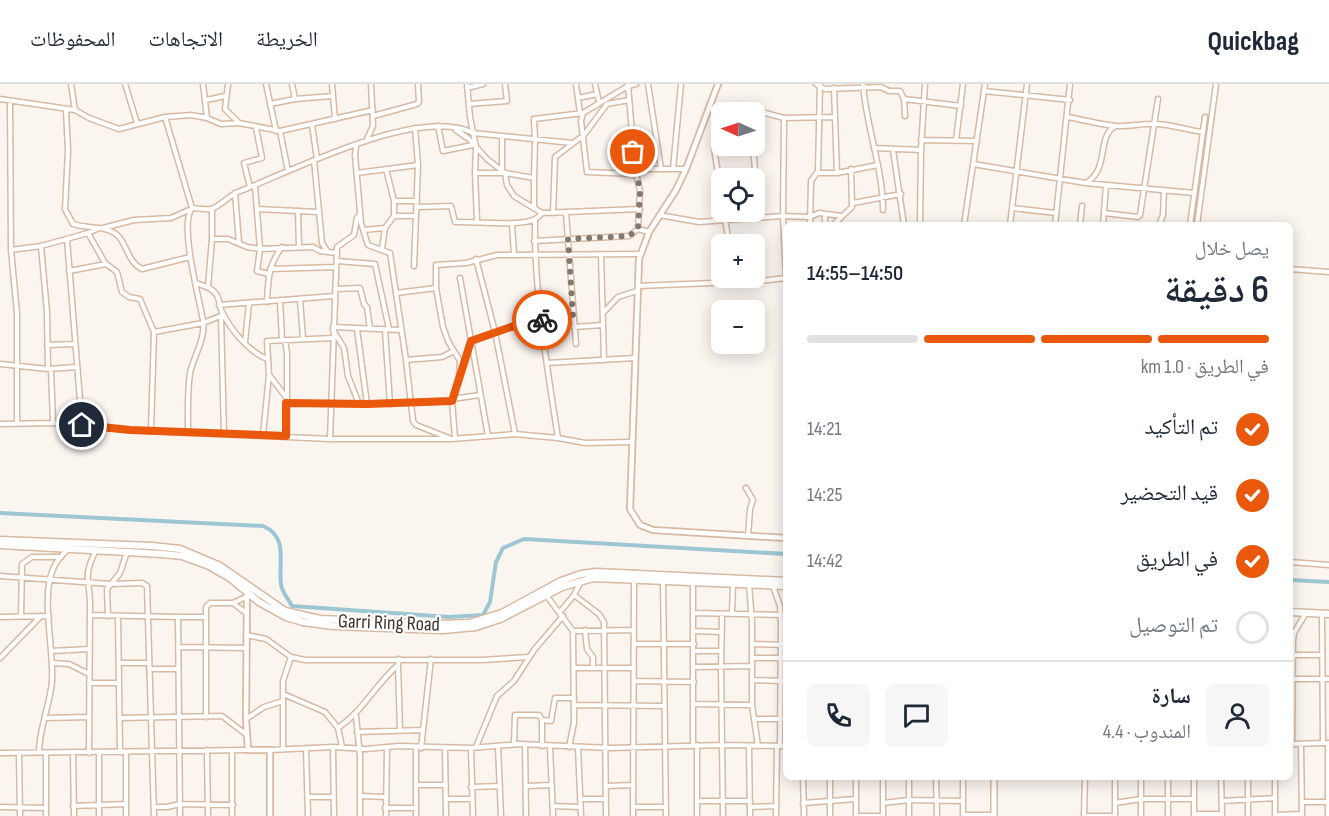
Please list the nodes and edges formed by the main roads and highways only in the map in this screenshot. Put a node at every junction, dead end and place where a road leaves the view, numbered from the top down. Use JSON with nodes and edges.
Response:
{"nodes":[{"id":1,"x":0,"y":545,"type":"edge"},
{"id":2,"x":783,"y":581,"type":"edge"},
{"id":3,"x":783,"y":586,"type":"edge"},
{"id":4,"x":1293,"y":612,"type":"edge"},
{"id":5,"x":1326,"y":614,"type":"edge"},
{"id":6,"x":994,"y":780,"type":"edge"},
{"id":7,"x":994,"y":815,"type":"edge"}],
"edges":[{"from":1,"to":2,"type":"highway","name":"Garri Ring Road"},
{"from":1,"to":3,"type":"highway","name":"Garri Ring Road"},
{"from":4,"to":5,"type":"highway"},
{"from":6,"to":7,"type":"main road"}]}
